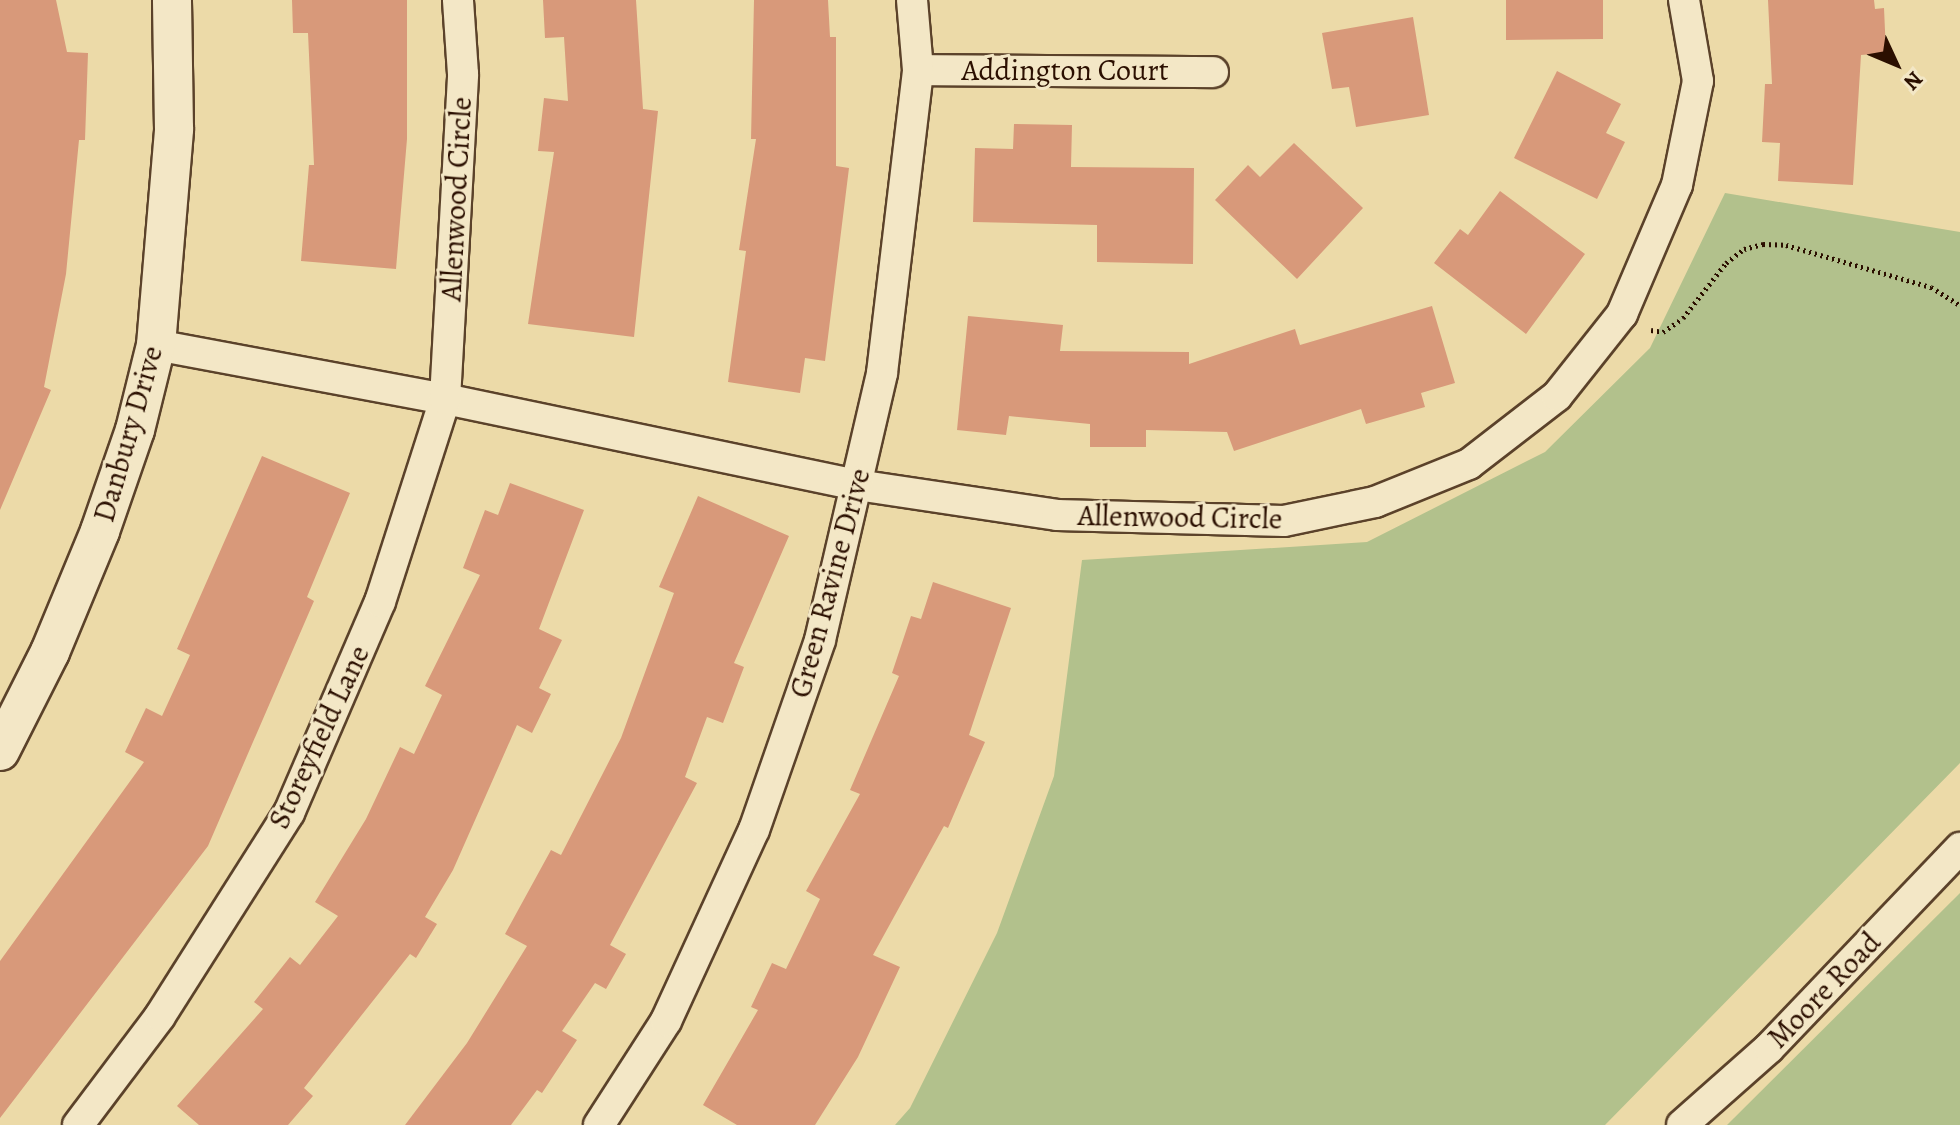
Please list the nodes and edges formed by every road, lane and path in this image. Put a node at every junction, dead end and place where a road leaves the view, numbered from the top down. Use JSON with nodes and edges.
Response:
{"nodes":[{"id":1,"x":172,"y":0,"type":"edge"},
{"id":2,"x":458,"y":0,"type":"edge"},
{"id":3,"x":912,"y":0,"type":"edge"},
{"id":4,"x":1684,"y":0,"type":"edge"},
{"id":5,"x":918,"y":70,"type":"junction"},
{"id":6,"x":1213,"y":72,"type":"dead end"},
{"id":7,"x":1960,"y":305,"type":"edge"},
{"id":8,"x":1622,"y":314,"type":"junction"},
{"id":9,"x":156,"y":345,"type":"junction"},
{"id":10,"x":445,"y":399,"type":"junction"},
{"id":11,"x":857,"y":485,"type":"junction"},
{"id":12,"x":0,"y":751,"type":"edge"},
{"id":13,"x":1960,"y":848,"type":"edge"},
{"id":14,"x":78,"y":1125,"type":"edge"},
{"id":15,"x":599,"y":1125,"type":"edge"},
{"id":16,"x":1682,"y":1125,"type":"edge"}],
"edges":[{"from":1,"to":9,"type":"street","name":"Danbury Drive"},
{"from":2,"to":10,"type":"street","name":"Allenwood Circle"},
{"from":3,"to":5,"type":"street","name":"Green Ravine Drive"},
{"from":4,"to":8,"type":"street","name":"Allenwood Circle"},
{"from":5,"to":6,"type":"street","name":"Addington Court"},
{"from":5,"to":11,"type":"street","name":"Green Ravine Drive"},
{"from":7,"to":8,"type":"path"},
{"from":8,"to":11,"type":"street","name":"Allenwood Circle"},
{"from":9,"to":10,"type":"street","name":"Allenwood Circle"},
{"from":9,"to":12,"type":"street","name":"Danbury Drive"},
{"from":10,"to":11,"type":"street","name":"Allenwood Circle"},
{"from":10,"to":14,"type":"street","name":"Storeyfield Lane"},
{"from":11,"to":15,"type":"street","name":"Green Ravine Drive"},
{"from":13,"to":16,"type":"street","name":"Moore Road"}]}
